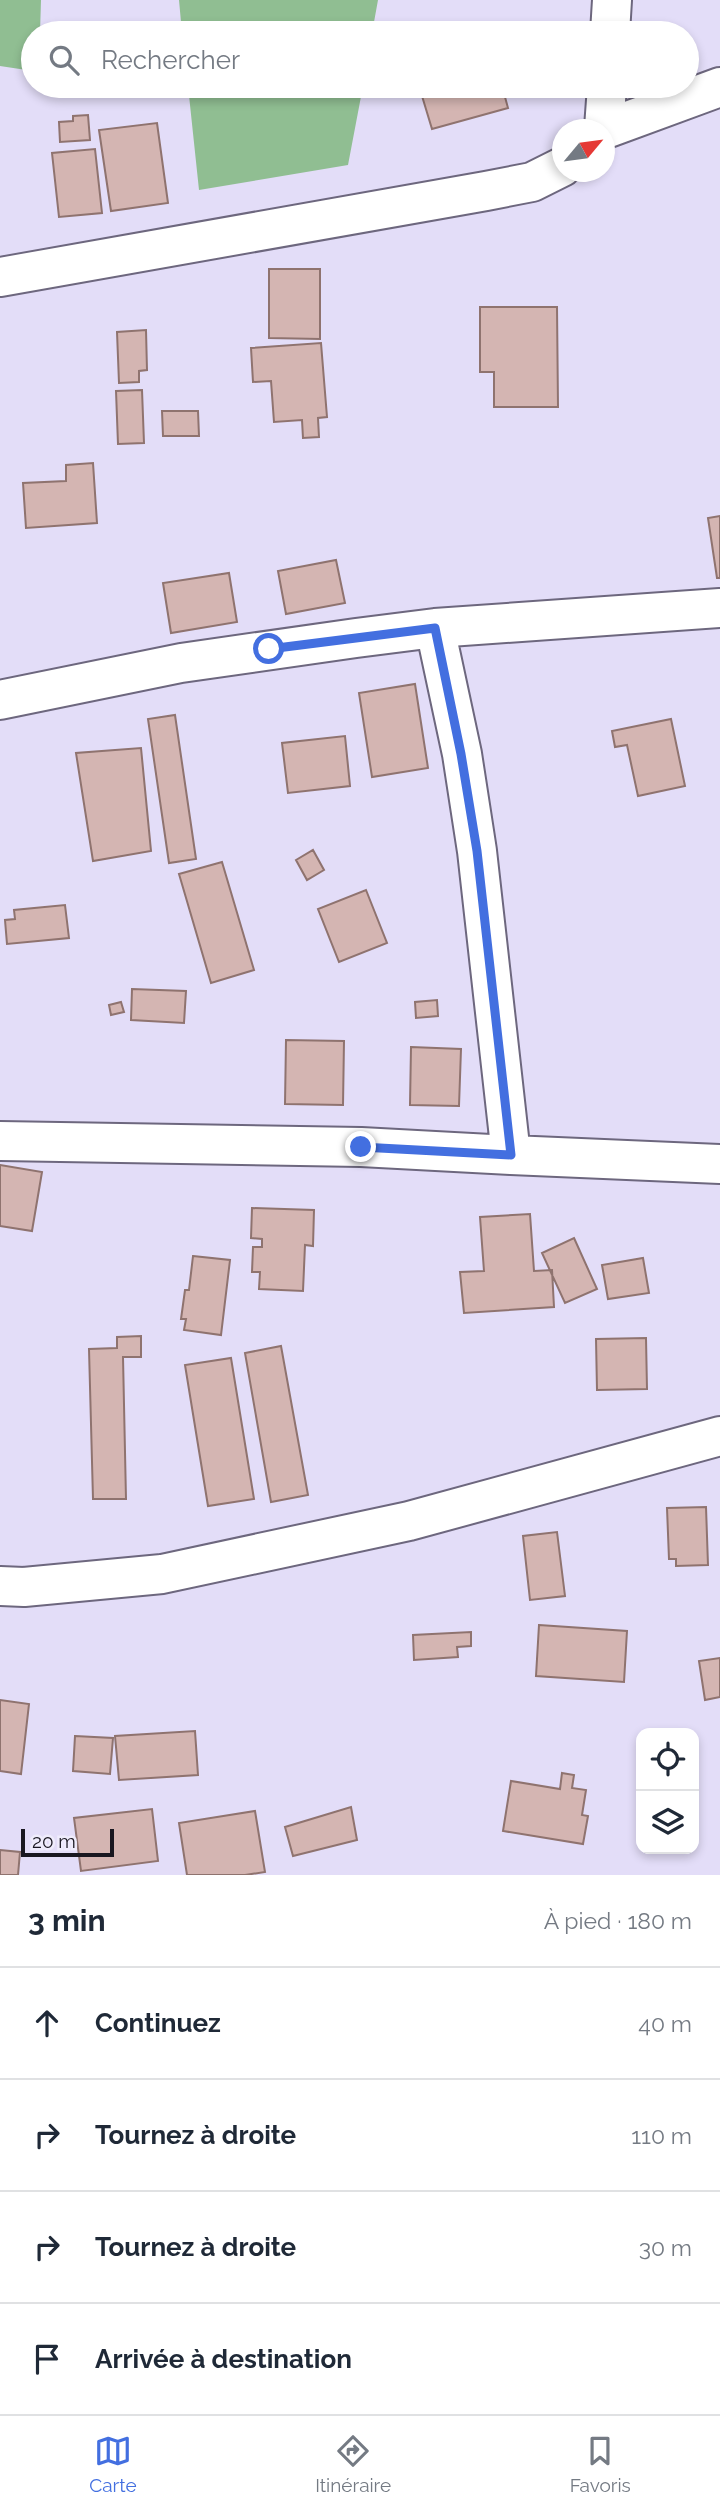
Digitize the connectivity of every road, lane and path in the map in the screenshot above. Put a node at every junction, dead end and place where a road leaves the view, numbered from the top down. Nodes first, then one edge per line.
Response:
1 (612, 0) edge
2 (611, 21) edge
3 (720, 86) edge
4 (699, 94) edge
5 (606, 98) edge
6 (688, 98) edge
7 (605, 119) edge
8 (615, 125) edge
9 (552, 172) edge
10 (0, 277) edge
11 (720, 608) edge
12 (435, 628) junction
13 (0, 700) edge
14 (0, 1142) edge
15 (511, 1155) junction
16 (720, 1164) edge
17 (720, 1436) edge
18 (0, 1586) edge

1 - 2 street
3 - 4 street
5 - 7 street
6 - 8 street
9 - 10 street
11 - 12 street
12 - 13 street
12 - 15 street
14 - 15 street
15 - 16 street
17 - 18 street

